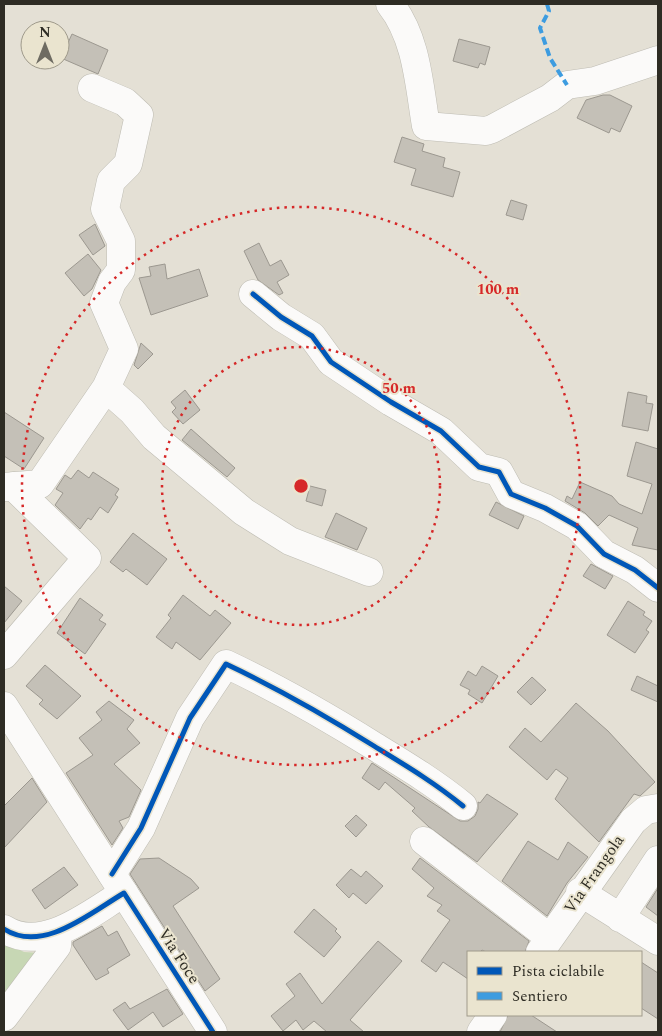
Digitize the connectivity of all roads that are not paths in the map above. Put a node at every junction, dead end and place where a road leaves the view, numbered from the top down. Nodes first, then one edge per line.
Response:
1 (390, 4) edge
2 (658, 60) edge
3 (92, 88) dead end
4 (253, 294) dead end
5 (106, 388) junction
6 (9, 487) edge
7 (369, 572) dead end
8 (658, 588) edge
9 (4, 654) edge
10 (4, 706) edge
11 (463, 806) dead end
12 (658, 808) edge
13 (424, 841) dead end
14 (658, 860) edge
15 (118, 884) junction
16 (580, 892) junction
17 (620, 918) junction
18 (4, 929) edge
19 (58, 932) junction
20 (658, 941) edge
21 (545, 945) edge
22 (492, 1016) edge
23 (4, 1017) edge
24 (212, 1032) edge
25 (481, 1032) edge

1 - 2 street
3 - 5 street
4 - 8 street
5 - 6 street
5 - 7 street
6 - 9 street
10 - 15 street, Via Foce
11 - 15 street
12 - 16 street, Via Frangola
13 - 21 street
14 - 17 street
15 - 19 street
15 - 24 street, Via Foce
16 - 17 street
16 - 21 street, Via Frangola
17 - 20 street
18 - 19 street
19 - 23 street
22 - 25 street

